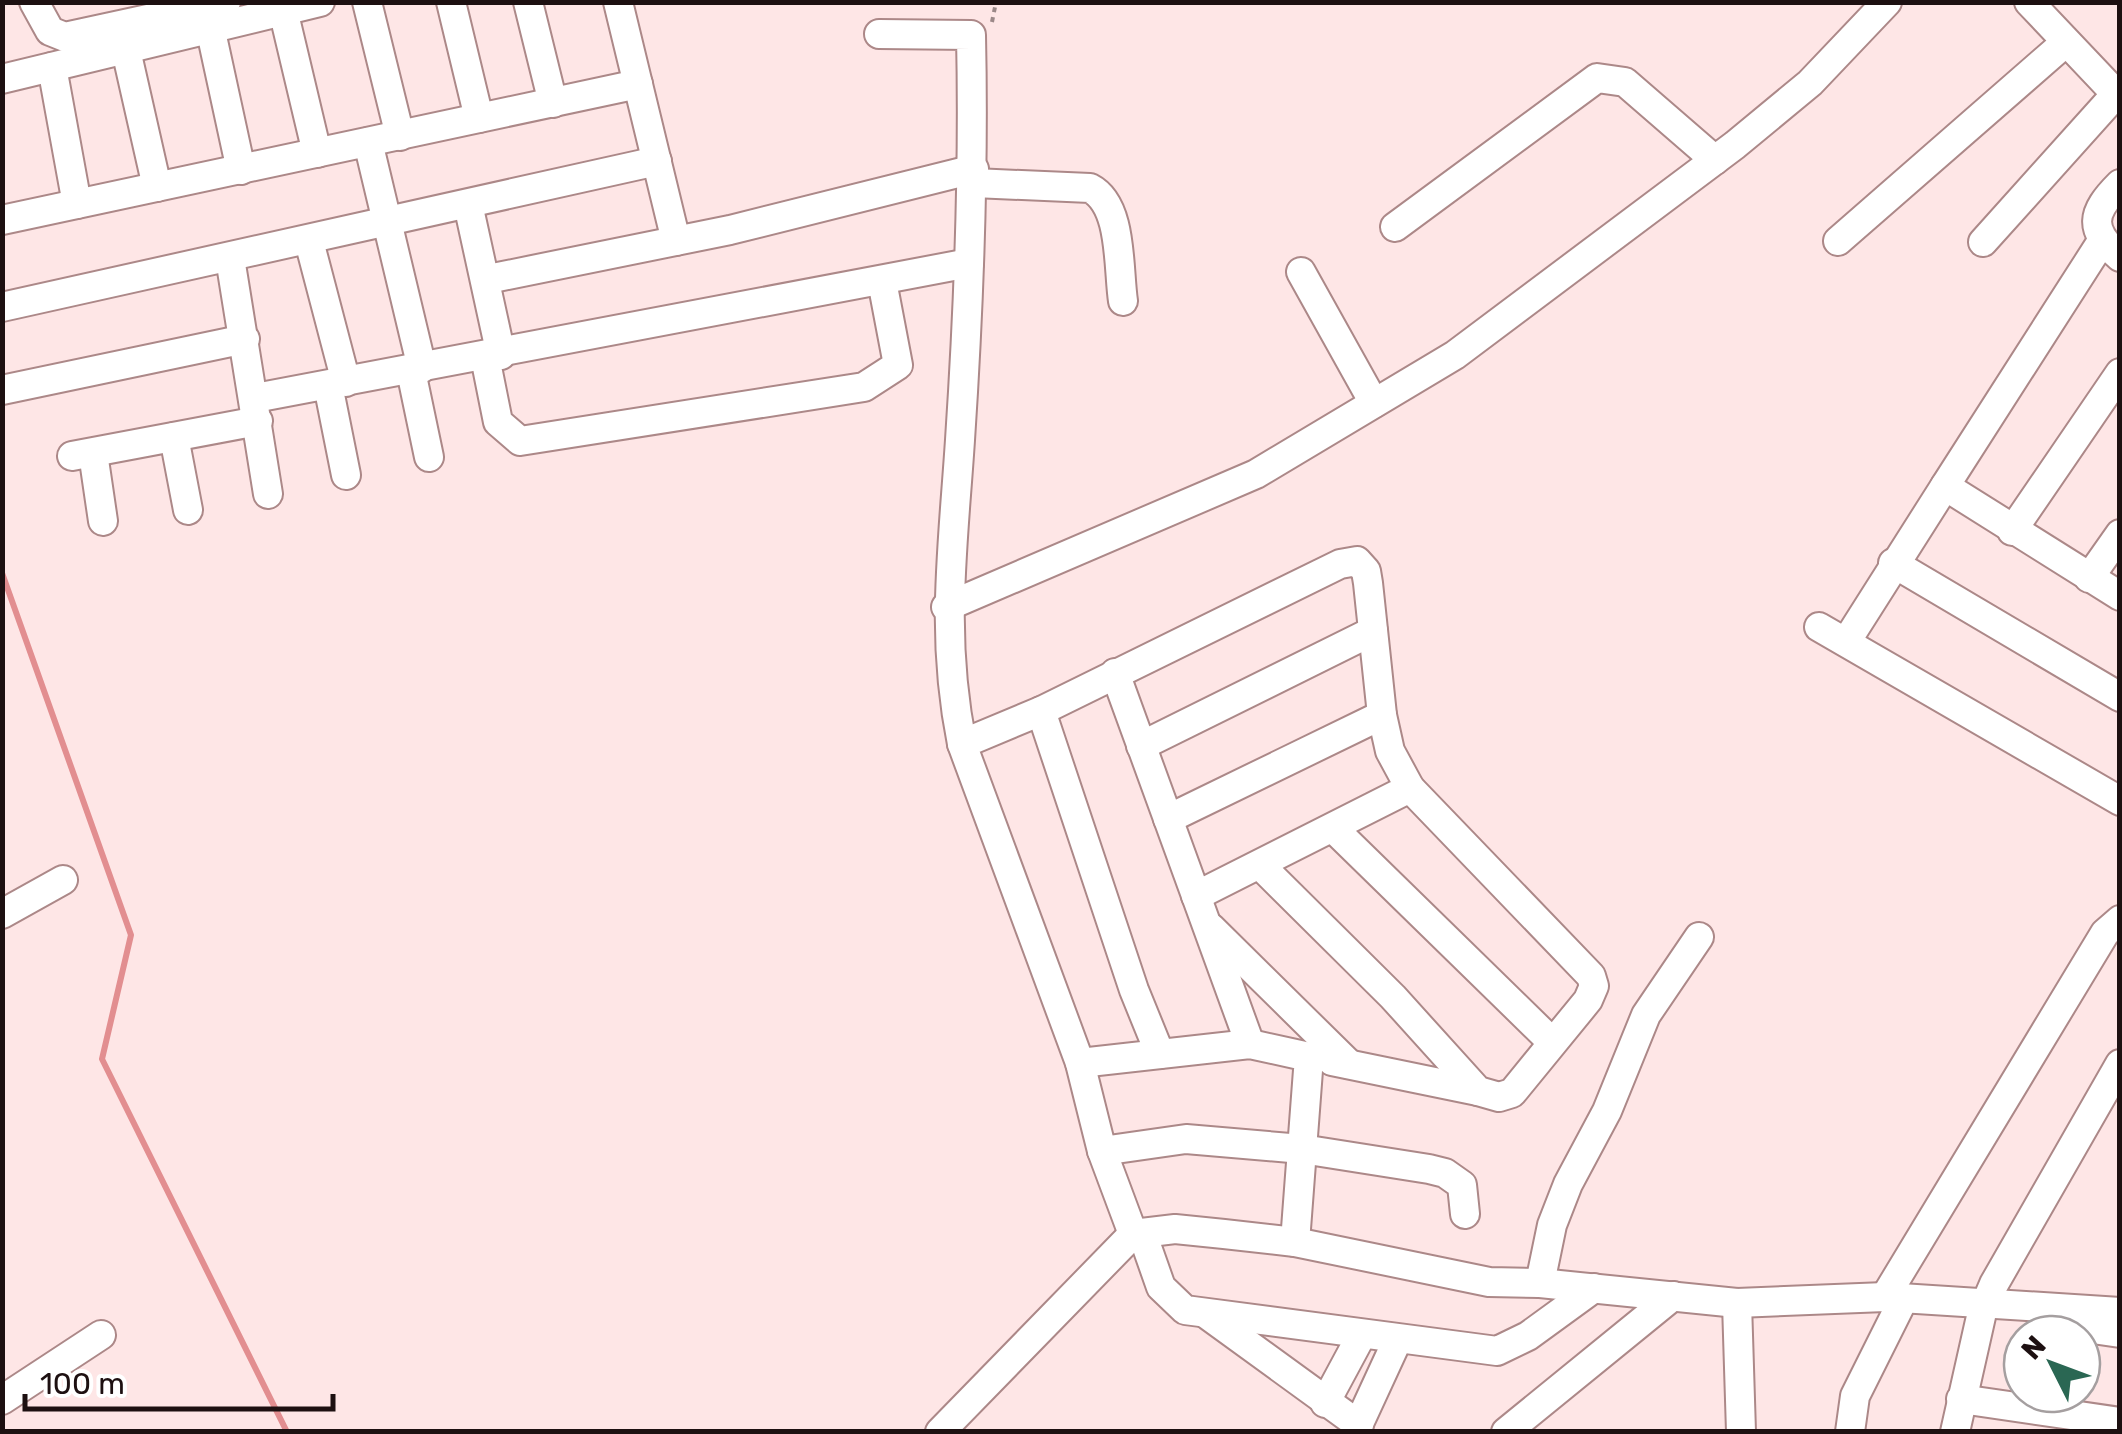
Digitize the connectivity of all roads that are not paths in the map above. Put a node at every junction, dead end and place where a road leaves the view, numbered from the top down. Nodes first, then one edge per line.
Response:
1 (34, 2) edge
2 (226, 2) edge
3 (320, 2) edge
4 (367, 2) edge
5 (451, 2) edge
6 (528, 2) edge
7 (618, 2) edge
8 (1887, 2) edge
9 (2030, 2) edge
10 (283, 10) junction
11 (210, 27) junction
12 (879, 34) dead end
13 (2066, 42) junction
14 (126, 50) junction
15 (52, 67) junction
16 (2, 80) edge
17 (638, 84) junction
18 (2118, 96) edge
19 (553, 103) junction
20 (480, 118) junction
21 (400, 136) junction
22 (368, 142) junction
23 (317, 154) junction
24 (1715, 160) junction
25 (657, 162) junction
26 (240, 170) junction
27 (974, 176) junction
28 (2120, 184) edge
29 (157, 187) junction
30 (77, 204) junction
31 (468, 204) junction
32 (3, 220) edge
33 (385, 224) junction
34 (1396, 227) dead end
35 (309, 241) junction
36 (676, 241) junction
37 (1838, 241) dead end
38 (1983, 242) dead end
39 (2111, 249) edge
40 (230, 258) junction
41 (970, 264) junction
42 (1300, 272) dead end
43 (488, 279) junction
44 (882, 280) junction
45 (1123, 301) dead end
46 (2, 307) edge
47 (245, 338) junction
48 (493, 356) junction
49 (417, 370) junction
50 (2120, 373) edge
51 (337, 383) junction
52 (2, 390) edge
53 (1374, 403) junction
54 (257, 410) junction
55 (174, 438) junction
56 (429, 457) dead end
57 (346, 475) dead end
58 (1944, 486) junction
59 (268, 494) dead end
60 (188, 510) dead end
61 (103, 520) dead end
62 (2012, 531) junction
63 (2120, 534) edge
64 (1893, 562) junction
65 (2090, 578) junction
66 (2120, 596) edge
67 (946, 607) junction
68 (1818, 626) dead end
69 (1374, 632) junction
70 (1846, 642) junction
71 (1115, 672) junction
72 (2120, 697) edge
73 (1041, 711) junction
74 (1382, 716) junction
75 (962, 744) junction
76 (1141, 746) junction
77 (1410, 788) junction
78 (2120, 801) edge
79 (1168, 819) junction
80 (1334, 830) junction
81 (1260, 865) junction
82 (63, 880) dead end
83 (1196, 896) junction
84 (2, 914) edge
85 (2120, 920) edge
86 (1206, 924) junction
87 (1698, 936) dead end
88 (1552, 1042) junction
89 (1250, 1044) junction
90 (1160, 1054) junction
91 (1310, 1057) junction
92 (1080, 1063) junction
93 (1349, 1064) junction
94 (2120, 1064) edge
95 (1478, 1091) junction
96 (1302, 1149) junction
97 (1102, 1151) junction
98 (1465, 1214) dead end
99 (1138, 1233) junction
100 (1295, 1242) junction
101 (1540, 1282) junction
102 (1594, 1288) junction
103 (1673, 1296) junction
104 (1895, 1298) junction
105 (1986, 1301) junction
106 (1736, 1302) junction
107 (2048, 1308) junction
108 (1204, 1312) junction
109 (2120, 1312) edge
110 (2120, 1333) edge
111 (101, 1334) dead end
112 (1360, 1336) junction
113 (1397, 1341) junction
114 (1961, 1399) junction
115 (2, 1400) edge
116 (1326, 1403) junction
117 (2120, 1422) edge
118 (1357, 1428) edge
119 (940, 1432) edge
120 (1506, 1432) edge
121 (1741, 1432) edge
122 (1850, 1432) edge
123 (1955, 1432) edge

1 - 2 street
3 - 10 street
4 - 21 street
5 - 20 street
6 - 19 street
7 - 17 street
8 - 24 street
9 - 13 street
10 - 11 street
10 - 23 street
11 - 14 street
11 - 26 street
12 - 27 street
13 - 18 street
13 - 37 street
14 - 15 street
14 - 29 street
15 - 16 street
15 - 30 street
17 - 19 street
17 - 25 street
18 - 38 street
19 - 20 street
20 - 21 street
21 - 22 street
22 - 23 street
22 - 33 street
23 - 26 street
24 - 34 street
24 - 53 street
25 - 31 street
25 - 36 street
26 - 29 street
27 - 36 street
27 - 41 street
27 - 45 street
28 - 39 street
29 - 30 street
30 - 32 street
31 - 33 street
31 - 43 street
33 - 35 street
33 - 49 street
35 - 40 street
35 - 51 street
36 - 43 street
39 - 58 street
40 - 46 street
40 - 47 street
41 - 44 street
41 - 67 street
42 - 53 street
43 - 48 street
44 - 48 street
44 - 48 street
47 - 52 street
47 - 54 street
48 - 49 street
49 - 51 street
49 - 56 street
50 - 62 street
51 - 54 street
51 - 57 street
53 - 67 street
54 - 55 street
54 - 59 street
55 - 60 street
55 - 61 street
58 - 62 street
58 - 64 street
62 - 65 street
63 - 65 street
64 - 70 street
64 - 72 street
65 - 66 street
67 - 75 street
68 - 70 street
69 - 71 street
69 - 74 street
69 - 76 street
70 - 78 street
71 - 73 street
71 - 76 street
73 - 75 street
73 - 90 street
74 - 77 street
74 - 79 street
75 - 92 street
76 - 79 street
77 - 80 street
77 - 88 street
79 - 83 street
80 - 81 street
80 - 88 street
81 - 83 street
81 - 95 street
82 - 84 street
83 - 86 street
85 - 104 street
86 - 89 street
86 - 93 street
87 - 101 street
88 - 95 street
89 - 90 street
89 - 91 street
90 - 92 street
91 - 93 street
91 - 96 street
92 - 97 street
93 - 95 street
94 - 105 street
96 - 97 street
96 - 98 street
96 - 100 street
97 - 99 street
99 - 100 street
99 - 108 street
99 - 119 street
100 - 101 street
101 - 102 street
102 - 103 street
102 - 113 street
103 - 106 street
103 - 120 street
104 - 105 street
104 - 106 street
104 - 122 street
105 - 107 street
105 - 114 street
106 - 121 street
107 - 109 street
107 - 110 street
108 - 112 street
108 - 116 street
111 - 115 street
112 - 113 street
112 - 116 street
113 - 118 street
114 - 117 street
114 - 123 street
116 - 118 street

